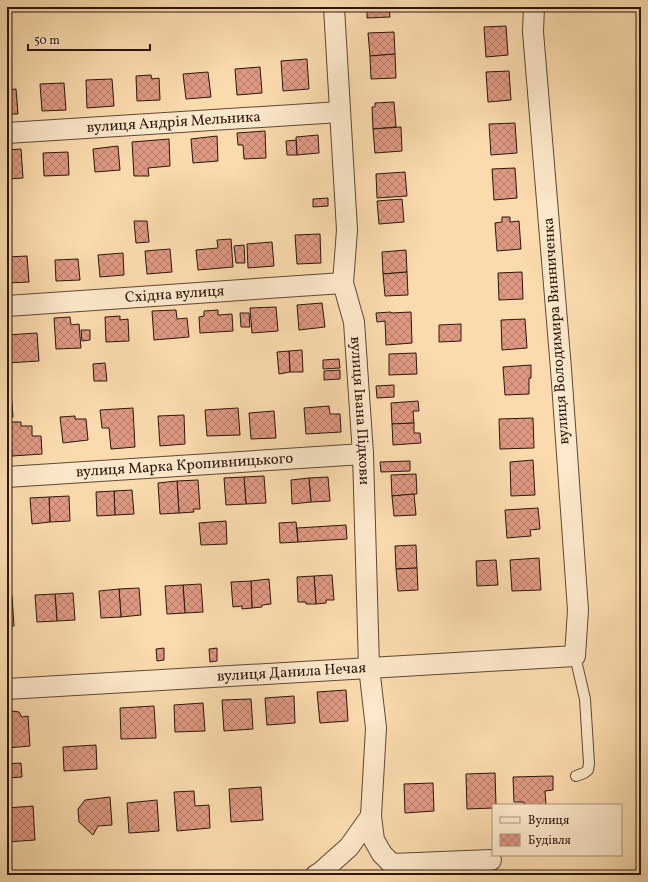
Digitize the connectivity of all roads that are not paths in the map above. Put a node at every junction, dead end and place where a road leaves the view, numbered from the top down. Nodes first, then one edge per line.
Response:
1 (334, 7) edge
2 (534, 7) edge
3 (340, 112) junction
4 (7, 133) edge
5 (343, 283) junction
6 (7, 306) edge
7 (363, 454) junction
8 (7, 477) edge
9 (575, 656) junction
10 (369, 667) junction
11 (7, 689) edge
12 (576, 776) dead end
13 (372, 816) junction
14 (491, 860) dead end
15 (395, 870) edge
16 (316, 875) edge

1 - 3 street, вулиця Івана Підкови
2 - 9 street, вулиця Володимира Винниченка
3 - 4 street, вулиця Андрія Мельника
3 - 5 street, вулиця Івана Підкови
5 - 6 street, Східна вулиця
5 - 7 street, вулиця Івана Підкови
7 - 8 street, вулиця Марка Кропивницького
7 - 10 street, вулиця Івана Підкови
9 - 10 street, вулиця Данила Нечая
9 - 12 lane
10 - 11 street, вулиця Данила Нечая
10 - 13 street, вулиця Івана Підкови
13 - 15 street, вулиця Івана Підкови
13 - 16 street
14 - 15 street

